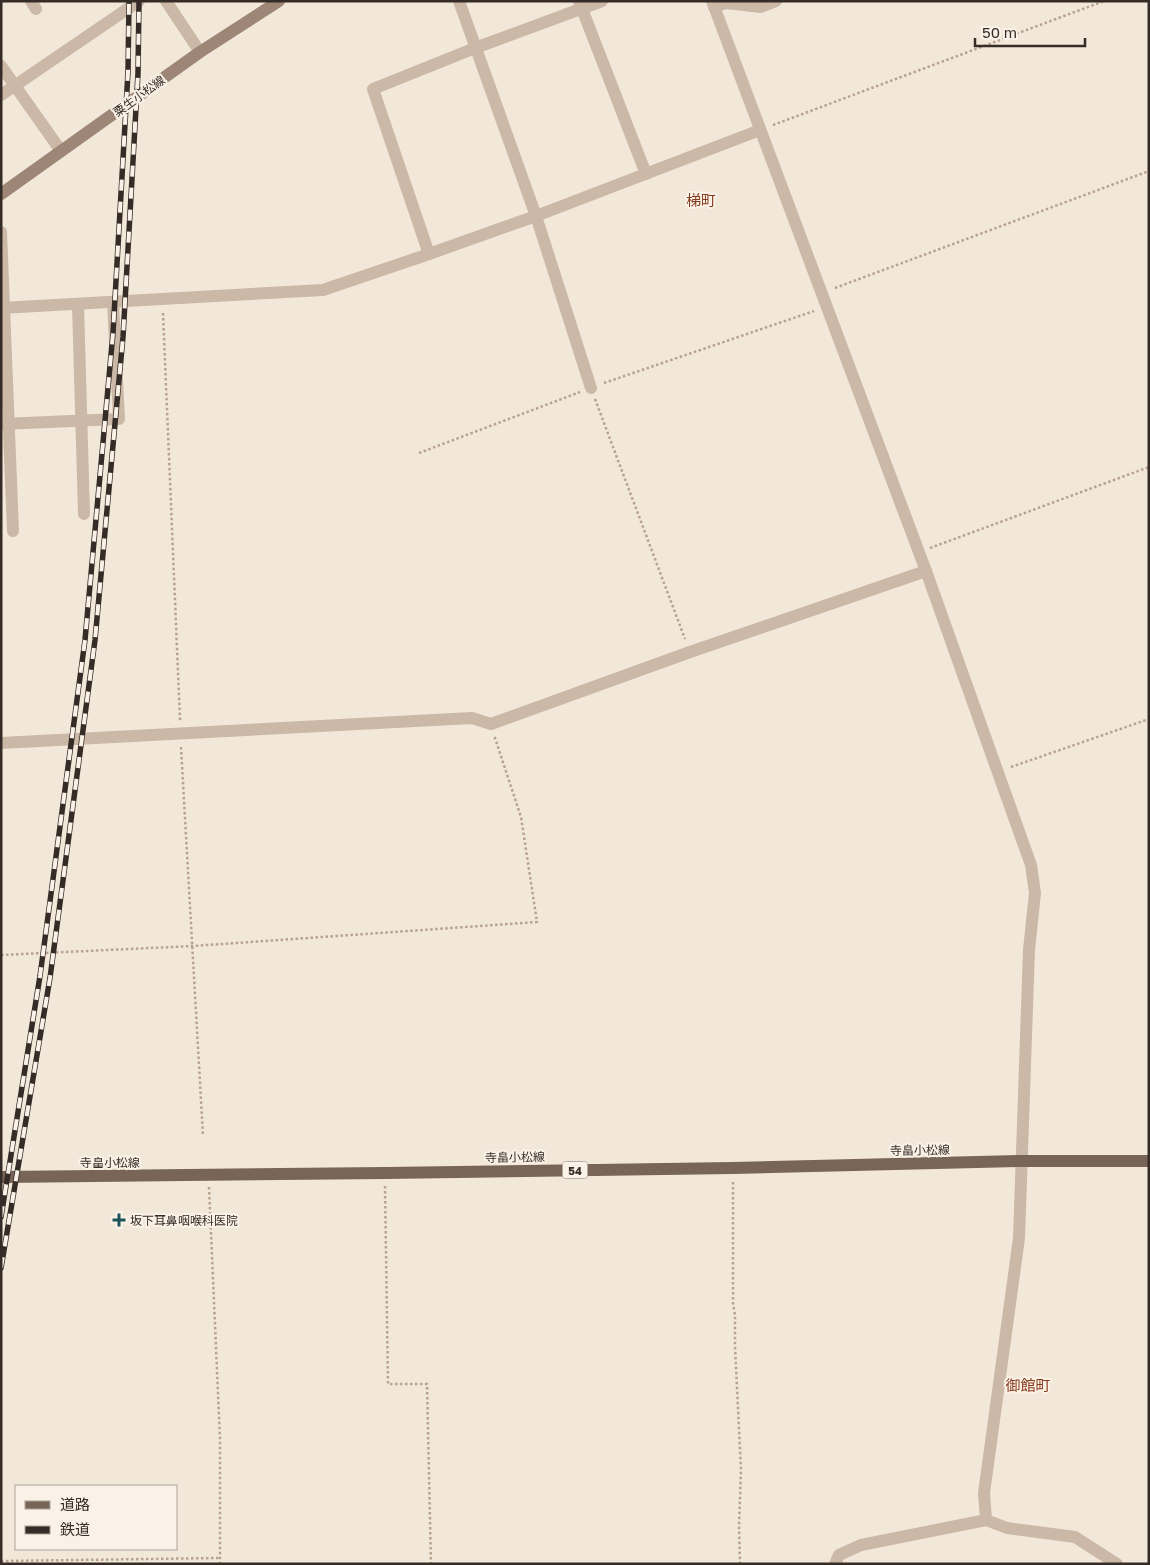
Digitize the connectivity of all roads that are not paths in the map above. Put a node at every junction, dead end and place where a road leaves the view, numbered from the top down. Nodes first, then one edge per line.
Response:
1 (139, 1) edge
2 (166, 1) edge
3 (279, 1) edge
4 (459, 1) edge
5 (602, 1) edge
6 (776, 1) edge
7 (713, 4) edge
8 (580, 5) edge
9 (475, 48) junction
10 (200, 52) junction
11 (1, 66) edge
12 (15, 85) junction
13 (1, 95) edge
14 (760, 130) junction
15 (61, 151) junction
16 (646, 174) junction
17 (1, 194) edge
18 (536, 216) junction
19 (1, 232) edge
20 (429, 254) junction
21 (113, 302) junction
22 (78, 304) junction
23 (3, 308) edge
24 (591, 388) road end
25 (82, 421) junction
26 (5, 424) edge
27 (84, 514) dead end
28 (13, 531) dead end
29 (926, 571) junction
30 (1, 743) edge
31 (1021, 1161) junction
32 (1149, 1161) edge
33 (1, 1177) edge
34 (986, 1520) junction
35 (836, 1564) edge
36 (1117, 1564) edge

1 - 12 street
2 - 10 street
3 - 10 main road, 粟生小松線
4 - 9 street
5 - 8 street
6 - 7 street
7 - 14 street
8 - 9 street
8 - 16 street
9 - 18 street
9 - 20 street
10 - 15 main road, 粟生小松線
11 - 12 street
12 - 13 street
12 - 15 street
14 - 16 street
14 - 29 street
15 - 17 main road, 粟生小松線
16 - 18 street
18 - 20 street
18 - 24 street
19 - 23 street
20 - 21 street
21 - 22 street
21 - 25 street
22 - 23 street
22 - 25 street
23 - 26 street
25 - 26 street
25 - 27 street
26 - 28 street
29 - 30 street
29 - 31 street
31 - 32 main road, 寺畠小松線 / 54
31 - 33 main road, 寺畠小松線 / 54
31 - 34 street
34 - 35 street
34 - 36 street

